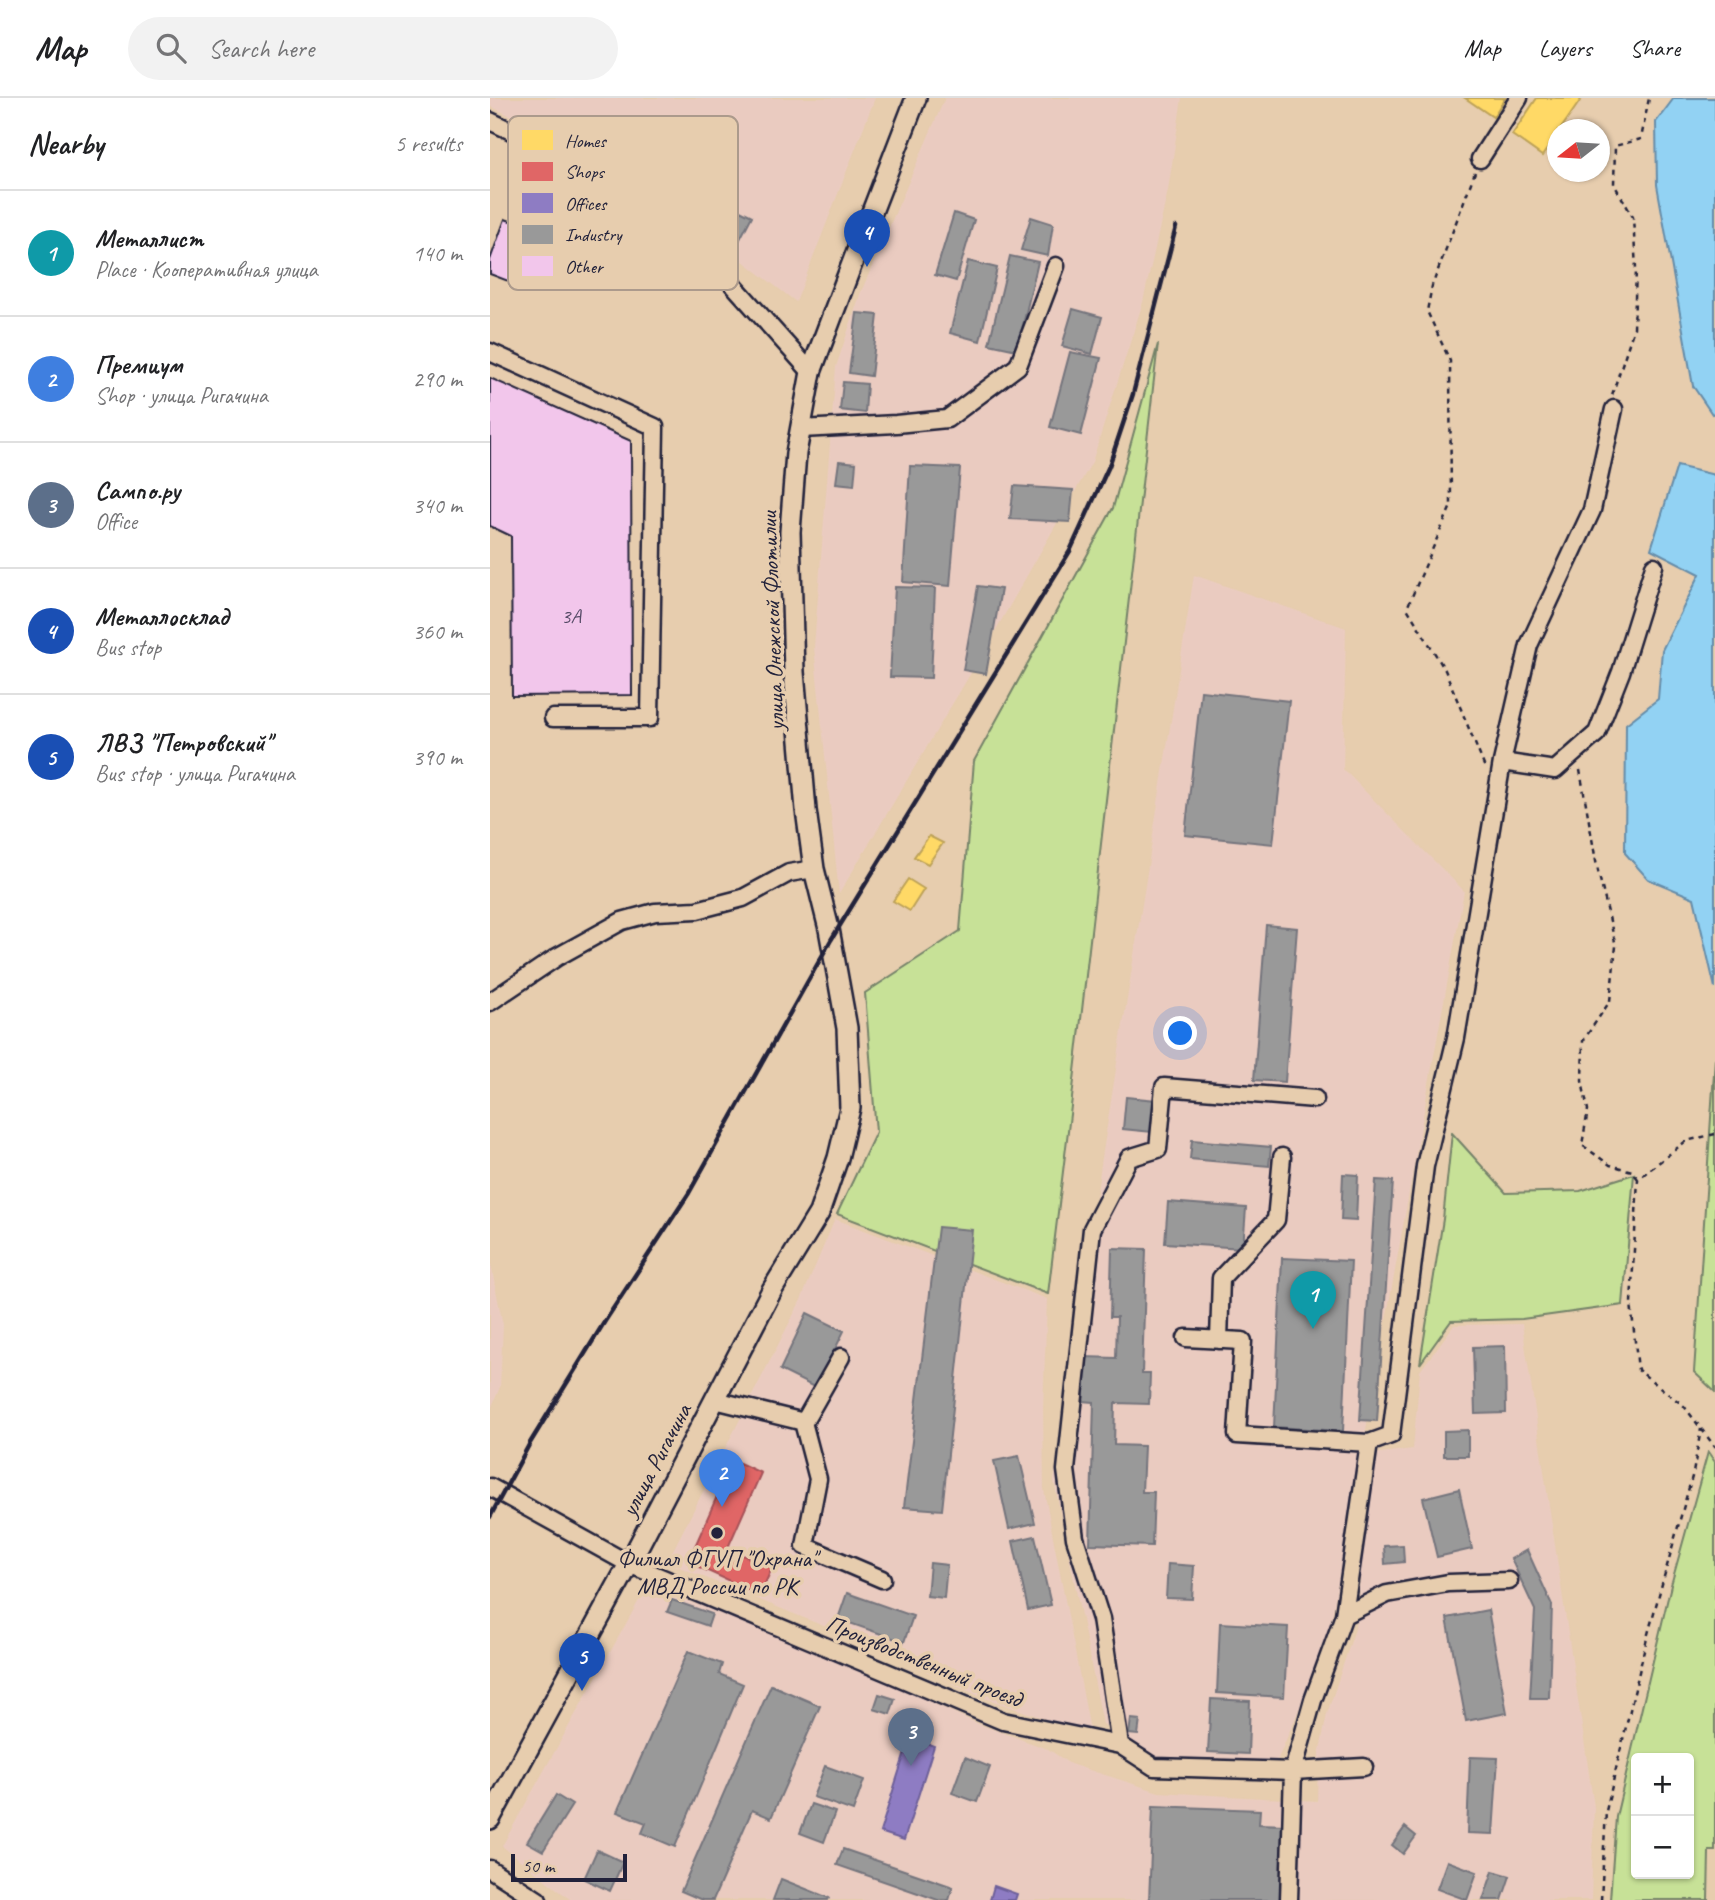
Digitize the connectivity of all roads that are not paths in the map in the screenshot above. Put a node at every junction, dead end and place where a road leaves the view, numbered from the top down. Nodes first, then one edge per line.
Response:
1 (916, 98) edge
2 (1518, 98) edge
3 (490, 121) edge
4 (508, 130) edge
5 (1480, 159) road end
6 (1056, 266) dead end
7 (738, 290) edge
8 (490, 352) edge
9 (811, 372) junction
10 (1614, 409) road end
11 (801, 429) junction
12 (1654, 566) dead end
13 (553, 718) dead end
14 (1502, 762) junction
15 (814, 869) junction
16 (490, 1002) edge
17 (1315, 1100) dead end
18 (1282, 1157) dead end
19 (1186, 1338) dead end
20 (1219, 1340) junction
21 (841, 1357) dead end
22 (715, 1400) junction
23 (803, 1422) junction
24 (1369, 1443) junction
25 (490, 1487) edge
26 (629, 1564) junction
27 (882, 1579) dead end
28 (1509, 1581) dead end
29 (1344, 1615) junction
30 (1120, 1745) junction
31 (1364, 1767) dead end
32 (1293, 1771) junction
33 (490, 1819) edge
34 (490, 1868) edge
35 (538, 1900) edge
36 (1289, 1900) edge

1 - 9 main road
2 - 5 street
3 - 4 street
6 - 11 street
7 - 9 street
8 - 13 street
9 - 11 street
10 - 14 street
11 - 15 street
12 - 14 street
14 - 24 street
15 - 16 street
15 - 22 main road, улица Ригачина
17 - 30 street
18 - 20 street
19 - 20 street
20 - 24 street
21 - 23 street
22 - 23 street
22 - 26 main road, улица Ригачина
23 - 27 street
24 - 29 street
25 - 26 street, Производственный проезд
26 - 30 street, Производственный проезд
26 - 33 main road, улица Ригачина
28 - 29 street
29 - 32 street
30 - 32 street, Производственный проезд
31 - 32 street, Производственный проезд
32 - 36 street
34 - 35 street

